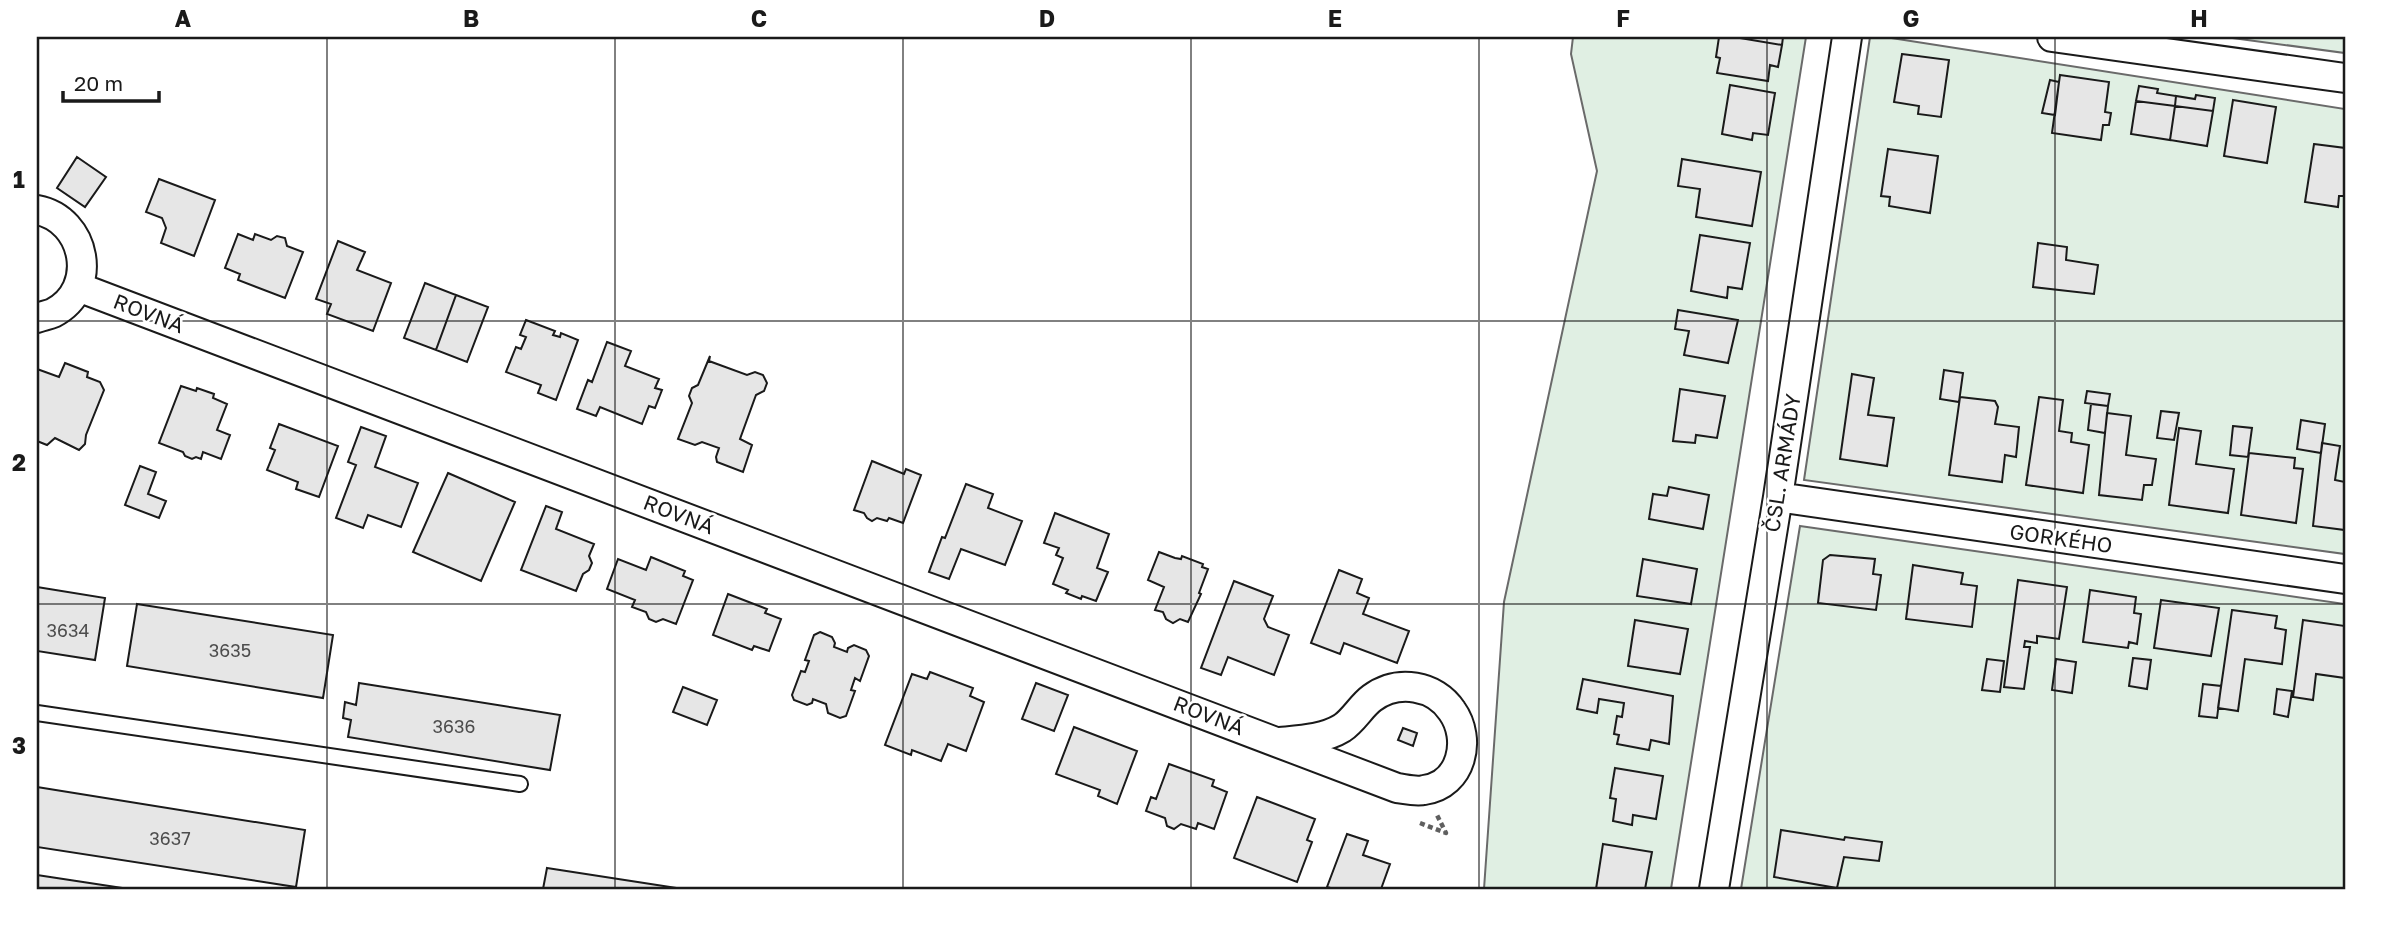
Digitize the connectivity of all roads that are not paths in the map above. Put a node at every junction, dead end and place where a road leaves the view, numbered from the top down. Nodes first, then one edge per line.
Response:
1 (1847, 37) edge
2 (2052, 37) edge
3 (2345, 78) edge
4 (37, 210) edge
5 (78, 287) junction
6 (37, 317) edge
7 (1778, 497) junction
8 (2345, 579) edge
9 (37, 713) edge
10 (1280, 742) junction
11 (520, 784) dead end
12 (1714, 889) edge

1 - 7 street, ČSL. ARMÁDY
2 - 3 street
4 - 5 street
5 - 6 street
5 - 10 street, ROVNÁ
7 - 8 street, GORKÉHO
7 - 12 street, ČSL. ARMÁDY
9 - 11 lane
10 - 10 street, ROVNÁ

